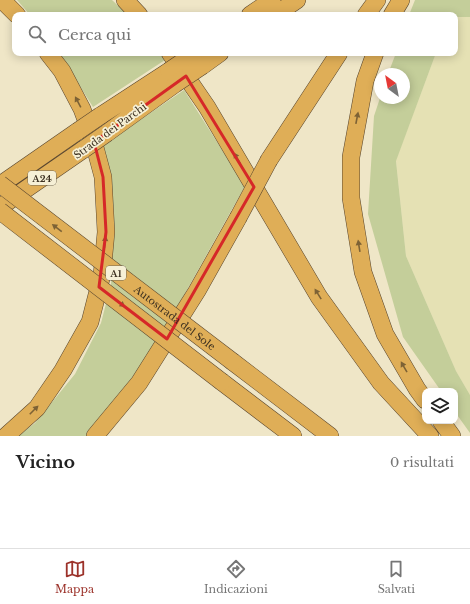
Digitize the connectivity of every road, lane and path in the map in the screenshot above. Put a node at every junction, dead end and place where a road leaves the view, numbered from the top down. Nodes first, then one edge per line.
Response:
1 (2, 0) edge
2 (125, 0) edge
3 (272, 0) edge
4 (297, 0) edge
5 (377, 0) edge
6 (401, 0) edge
7 (14, 12) edge
8 (136, 12) edge
9 (254, 12) edge
10 (279, 12) edge
11 (368, 12) edge
12 (394, 12) edge
13 (50, 56) edge
14 (172, 56) edge
15 (336, 56) edge
16 (374, 56) edge
17 (197, 57) edge
18 (172, 78) junction
19 (0, 185) edge
20 (0, 207) edge
21 (0, 211) edge
22 (422, 396) edge
23 (443, 424) edge
24 (6, 436) edge
25 (96, 436) edge
26 (293, 436) edge
27 (330, 436) edge
28 (430, 436) edge
29 (452, 436) edge

1 - 7 highway
2 - 8 highway
3 - 9 highway
4 - 10 highway
5 - 11 highway
6 - 12 highway
24 -> 13 highway
28 -> 14 highway
15 - 25 highway, bridge
22 -> 16 highway
17 - 18 highway, Strada dei Parchi / A24, bridge
18 - 19 highway, Strada dei Parchi / A24, bridge
18 - 20 highway, Strada dei Parchi / A24, bridge
27 -> 19 highway, Autostrada del Sole / A1, bridge
21 -> 26 highway, A1, bridge
23 - 29 highway

